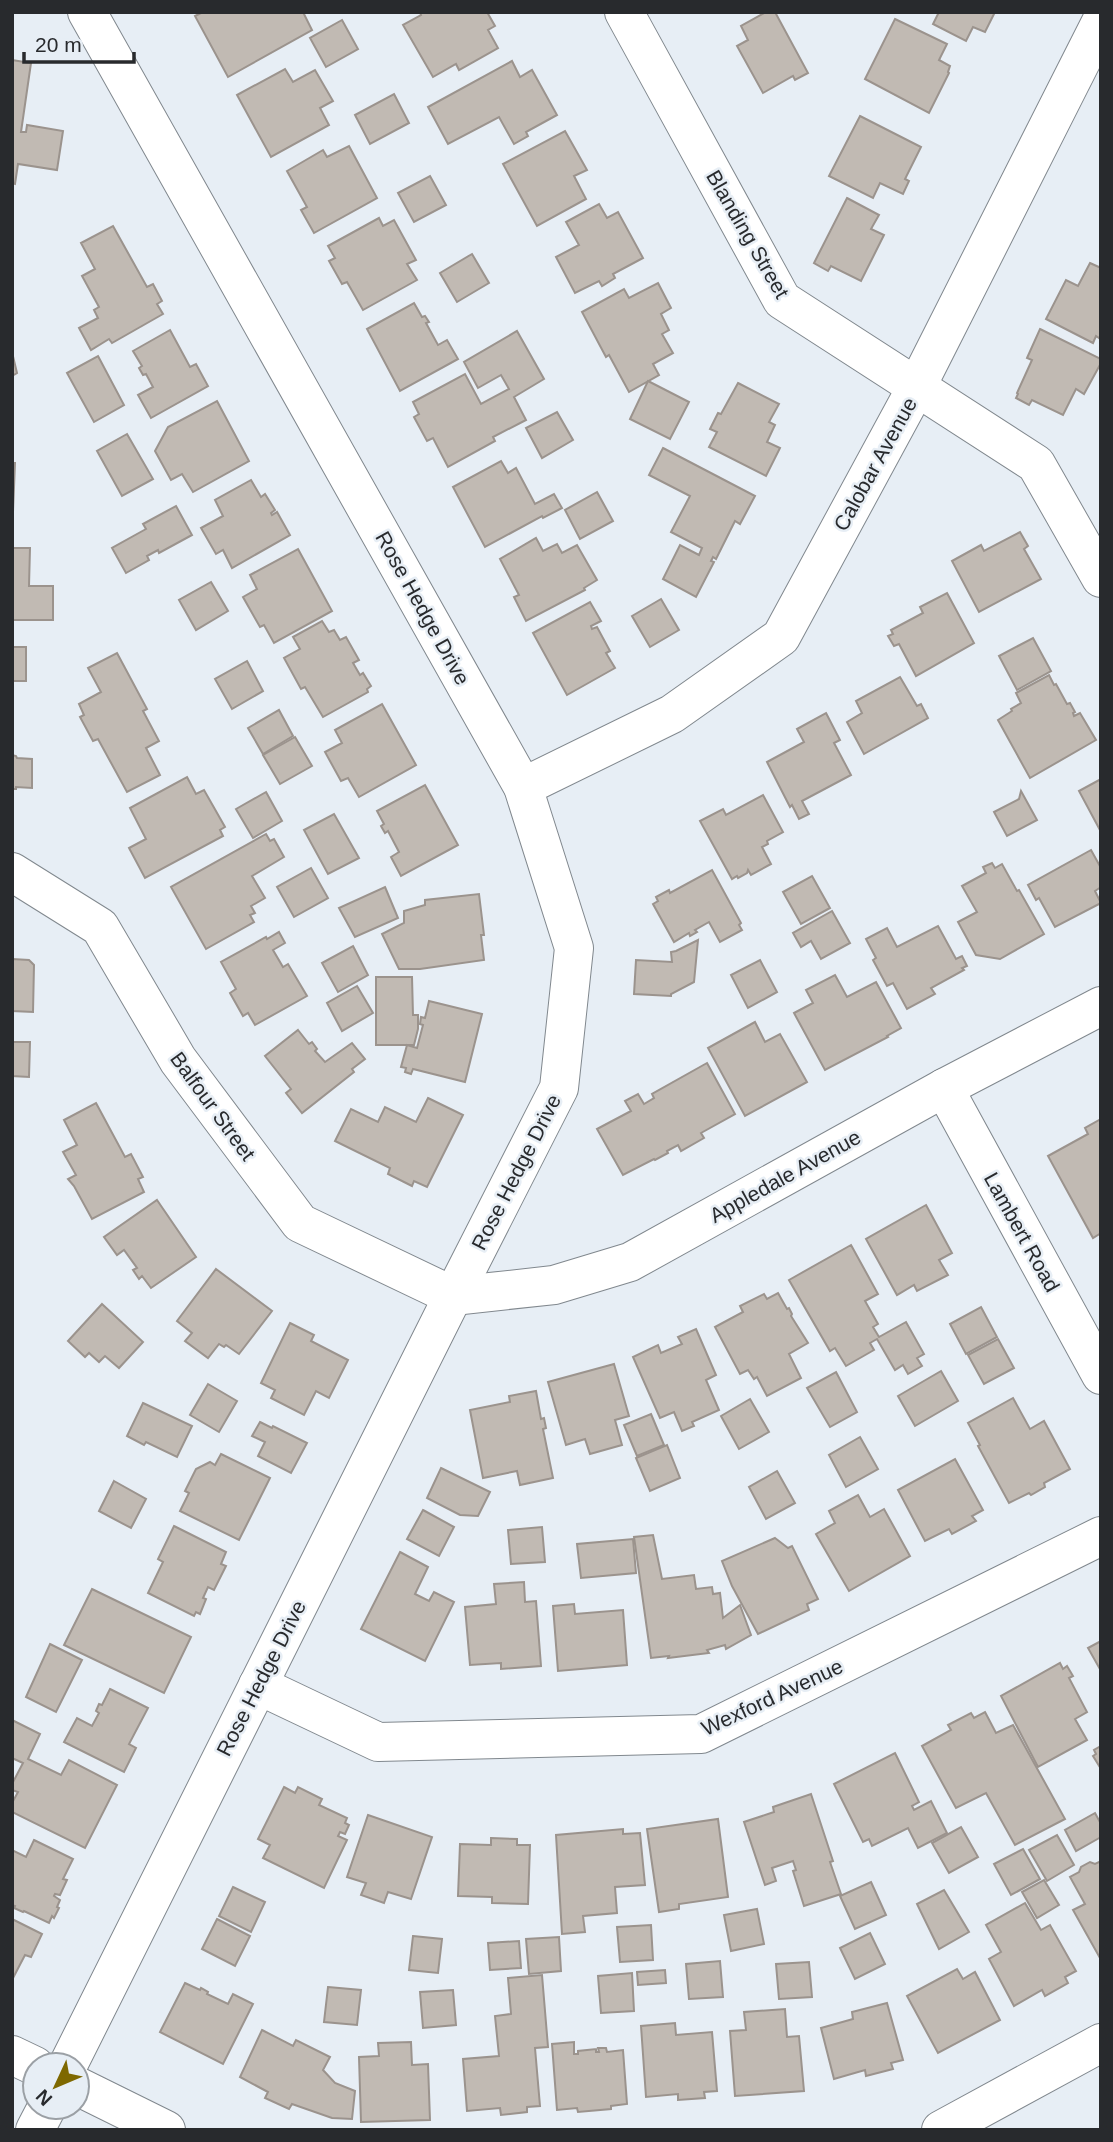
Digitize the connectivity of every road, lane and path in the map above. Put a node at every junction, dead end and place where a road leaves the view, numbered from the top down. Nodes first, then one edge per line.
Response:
1 (87, 12) edge
2 (624, 12) edge
3 (1101, 22) edge
4 (916, 388) junction
5 (1101, 578) edge
6 (523, 787) junction
7 (12, 872) edge
8 (1101, 1006) edge
9 (944, 1088) junction
10 (453, 1296) junction
11 (1101, 1376) edge
12 (1101, 1536) edge
13 (258, 1685) junction
14 (1101, 2043) edge
15 (75, 2051) edge
16 (91, 2093) edge
17 (166, 2130) edge
18 (941, 2130) edge

1 - 6 street, Rose Hedge Drive
2 - 4 street, Blanding Street
3 - 4 street, Calobar Avenue
4 - 5 street, Blanding Street
4 - 6 street, Calobar Avenue
6 - 10 street, Rose Hedge Drive
7 - 10 street, Balfour Street
8 - 9 street, Appledale Avenue
9 - 10 street, Appledale Avenue
9 - 11 street, Lambert Road
10 - 13 street, Rose Hedge Drive
12 - 13 street, Wexford Avenue
13 - 15 street, Rose Hedge Drive
14 - 18 street
16 - 17 street

